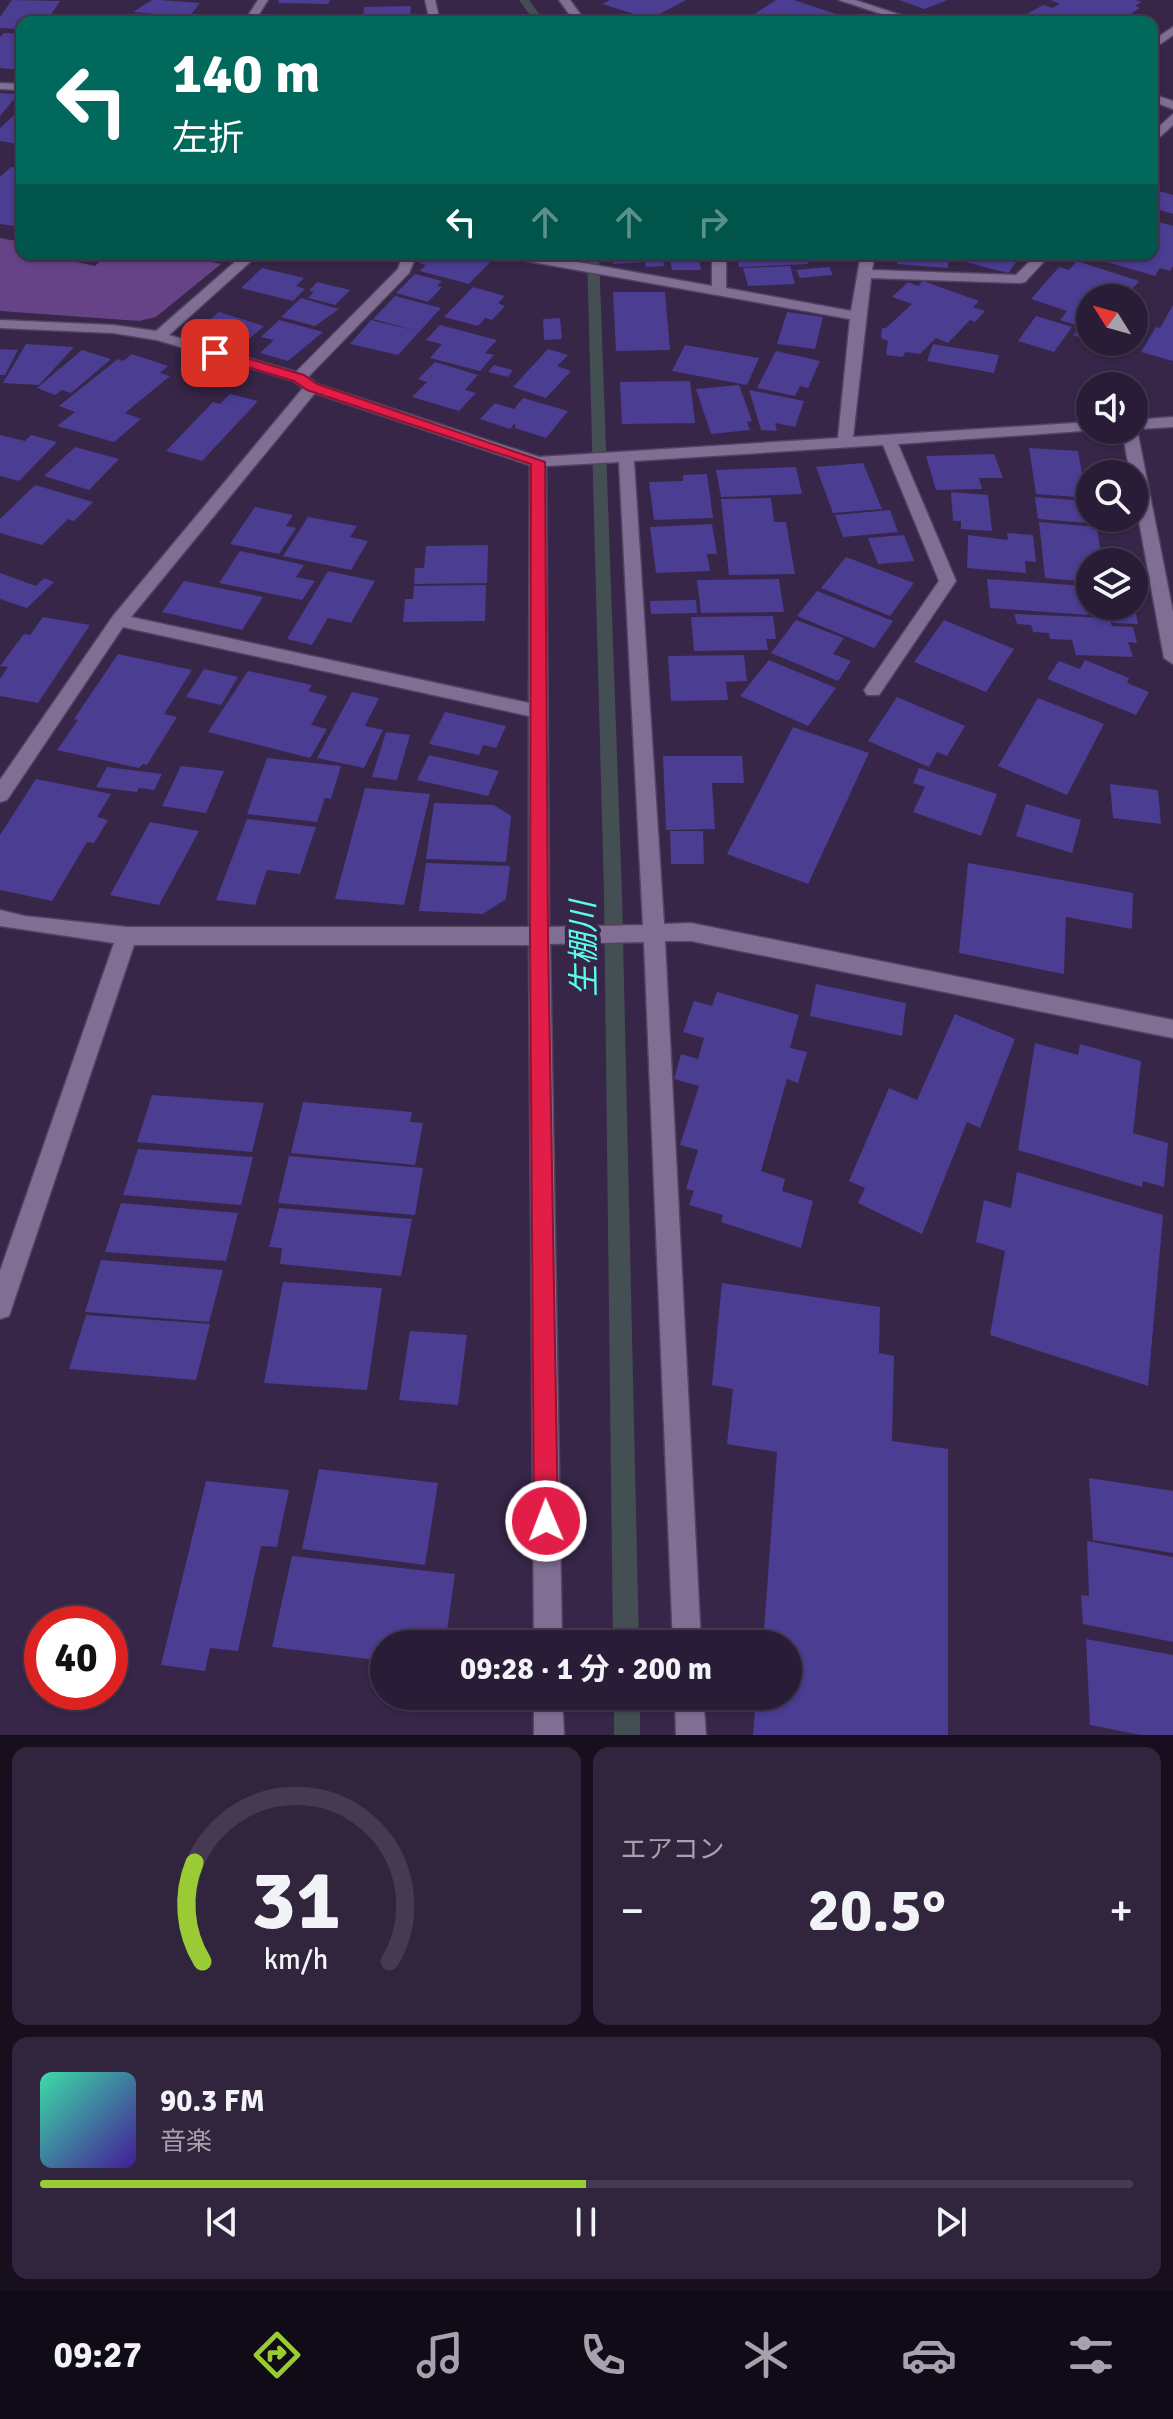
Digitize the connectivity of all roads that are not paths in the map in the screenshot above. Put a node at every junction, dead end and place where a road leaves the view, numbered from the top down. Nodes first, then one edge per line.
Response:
1 (564, 0) edge
2 (844, 0) edge
3 (576, 16) edge
4 (897, 16) edge
5 (1173, 118) edge
6 (1158, 134) edge
7 (245, 260) edge
8 (408, 260) edge
9 (544, 260) edge
10 (719, 260) edge
11 (867, 260) edge
12 (1038, 260) edge
13 (864, 274) junction
14 (719, 289) junction
15 (857, 316) junction
16 (0, 324) edge
17 (159, 336) junction
18 (306, 382) junction
19 (1173, 422) edge
20 (1148, 424) edge
21 (1076, 428) edge
22 (889, 440) junction
23 (845, 442) junction
24 (1133, 444) edge
25 (620, 456) junction
26 (538, 462) junction
27 (119, 620) junction
28 (1173, 658) edge
29 (873, 690) dead end
30 (540, 712) junction
31 (0, 795) edge
32 (0, 918) edge
33 (646, 934) junction
34 (127, 936) junction
35 (539, 936) junction
36 (1173, 1029) edge
37 (0, 1307) edge
38 (548, 1630) edge
39 (686, 1630) edge
40 (548, 1710) edge
41 (690, 1710) edge
42 (549, 1735) edge
43 (691, 1735) edge

1 - 3 street
2 - 4 street
5 - 6 street
7 - 17 street
8 - 18 street
9 - 14 street
10 - 14 street
11 - 13 street
12 - 13 street
13 - 15 street
14 - 15 street
15 - 23 street
16 - 17 street
17 - 18 street
18 - 26 street
18 - 27 street
19 - 20 street
21 - 22 street
22 - 23 street
22 - 29 street
23 - 25 street
24 - 28 street
25 - 26 street
25 - 33 street
26 - 30 street
27 - 30 street
27 - 31 street
30 - 35 street
32 - 34 street
33 - 35 street
33 - 36 street
33 - 39 street
34 - 35 street
34 - 37 street
35 - 38 street
40 - 42 street
41 - 43 street

